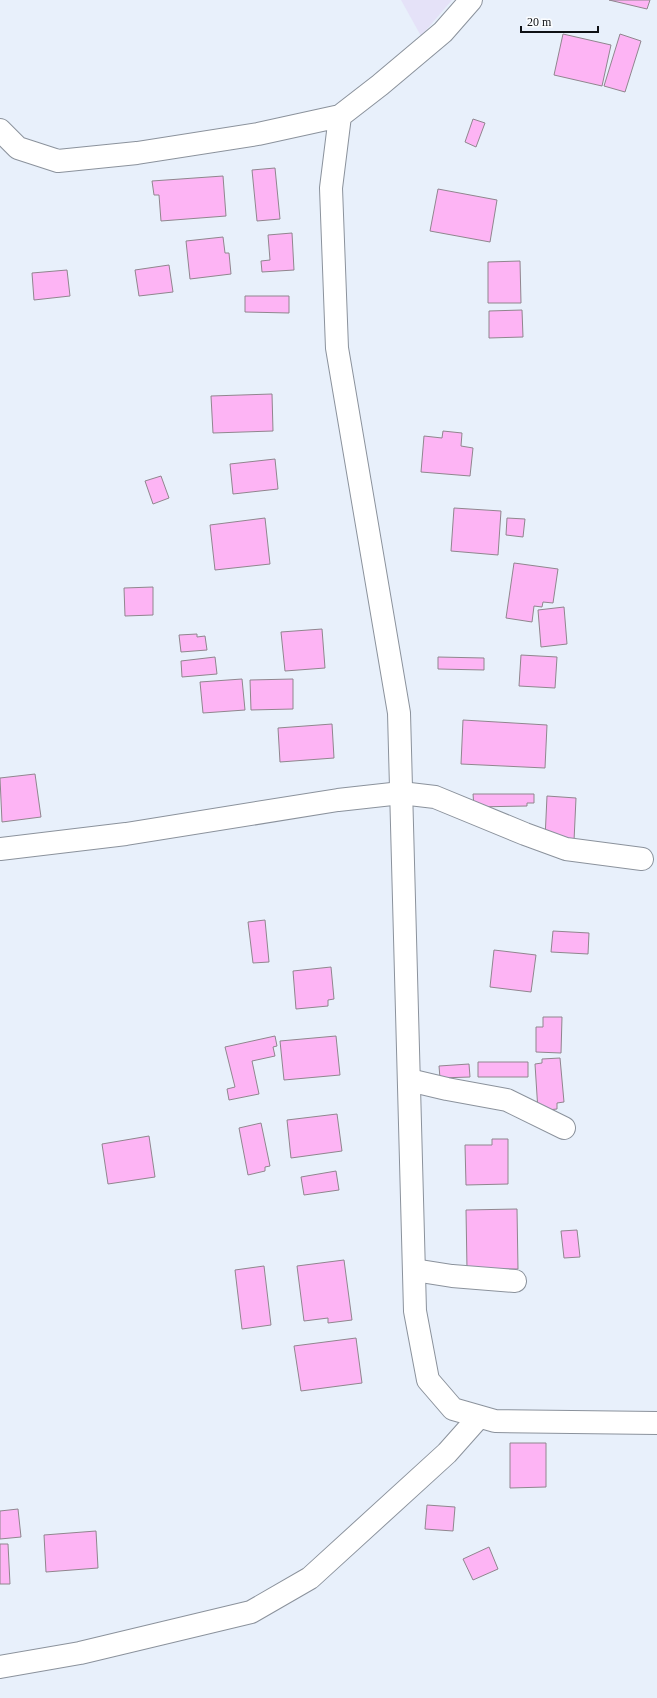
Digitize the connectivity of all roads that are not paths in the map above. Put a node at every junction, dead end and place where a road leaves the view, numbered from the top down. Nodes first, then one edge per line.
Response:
1 (471, 0) edge
2 (340, 116) junction
3 (0, 130) edge
4 (401, 793) junction
5 (0, 849) edge
6 (642, 859) dead end
7 (409, 1080) junction
8 (564, 1128) dead end
9 (414, 1270) junction
10 (515, 1281) dead end
11 (479, 1417) junction
12 (657, 1423) edge
13 (0, 1667) edge

1 - 2 street
2 - 3 street
2 - 4 street
4 - 5 street
4 - 6 street
4 - 7 street
7 - 8 street
7 - 9 street
9 - 10 street
9 - 11 street
11 - 12 street
11 - 13 street

